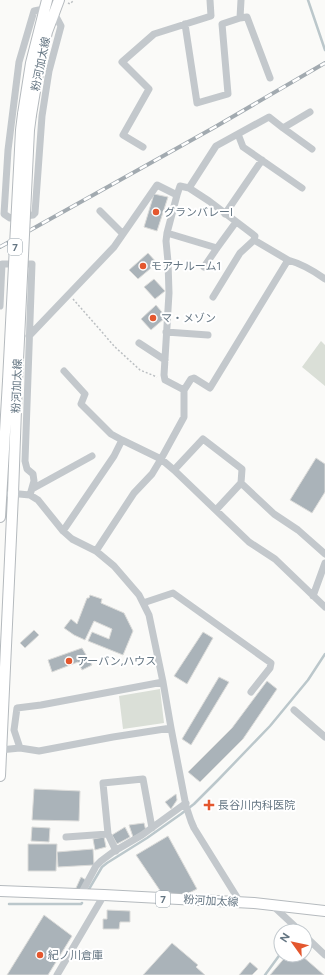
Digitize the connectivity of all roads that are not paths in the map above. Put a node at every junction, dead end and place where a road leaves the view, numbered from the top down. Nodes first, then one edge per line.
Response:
1 (59, 0) edge
2 (210, 0) edge
3 (241, 0) edge
4 (48, 8) edge
5 (240, 18) junction
6 (185, 24) junction
7 (270, 78) dead end
8 (310, 112) dead end
9 (283, 128) junction
10 (238, 134) junction
11 (143, 147) dead end
12 (312, 149) dead end
13 (262, 160) junction
14 (189, 188) junction
15 (302, 188) dead end
16 (176, 195) junction
17 (100, 211) dead end
18 (225, 214) junction
19 (236, 222) junction
20 (123, 234) junction
21 (166, 234) junction
22 (254, 240) junction
23 (217, 248) junction
24 (288, 260) junction
25 (204, 267) dead end
26 (325, 279) edge
27 (213, 297) dead end
28 (0, 306) edge
29 (166, 332) junction
30 (208, 335) dead end
31 (29, 336) junction
32 (139, 343) dead end
33 (165, 360) junction
34 (64, 371) dead end
35 (12, 381) junction
36 (184, 390) junction
37 (122, 440) junction
38 (92, 456) dead end
39 (161, 458) junction
40 (174, 470) junction
41 (241, 483) junction
42 (31, 492) junction
43 (0, 494) edge
44 (13, 494) junction
45 (216, 510) junction
46 (0, 517) edge
47 (64, 531) junction
48 (96, 551) junction
49 (325, 554) edge
50 (325, 563) edge
51 (313, 596) junction
52 (143, 603) junction
53 (325, 607) edge
54 (163, 682) junction
55 (251, 692) dead end
56 (294, 710) dead end
57 (171, 728) junction
58 (325, 737) edge
59 (20, 748) junction
60 (1, 750) edge
61 (0, 776) edge
62 (187, 807) junction
63 (152, 828) junction
64 (108, 834) junction
65 (66, 837) dead end
66 (116, 850) junction
67 (0, 891) edge
68 (81, 894) junction
69 (104, 895) junction
70 (240, 902) junction
71 (272, 905) junction
72 (325, 911) edge
73 (291, 923) edge
74 (313, 944) edge
75 (325, 955) edge
76 (57, 975) edge

1 - 4 main road, 粉河加太線 / 7
2 - 6 street
3 - 5 street
4 - 4 street
4 - 35 main road, 粉河加太線 / 7, bridge
5 - 6 street
5 - 7 street
6 - 11 street
8 - 9 street
9 - 10 street
9 - 12 street
10 - 13 street
10 - 14 street
13 - 15 street
13 - 18 street
14 - 16 street
14 - 18 street
16 - 20 street
16 - 21 street
17 - 20 street
18 - 19 street
19 - 22 street
19 - 23 street
20 - 31 street
21 - 23 street
21 - 29 street
22 - 24 street
22 - 27 street
23 - 25 street
24 - 26 street
24 - 36 street
28 - 31 street
29 - 30 street
29 - 33 street
31 - 42 street
32 - 33 street
33 - 36 street
34 - 37 street
35 - 43 main road, 粉河加太線 / 7
35 - 44 main road, 粉河加太線 / 7
36 - 39 street
37 - 39 street
37 - 47 street
38 - 42 street
39 - 40 street
39 - 48 street
40 - 41 street
40 - 45 street
41 - 45 street
41 - 49 street
42 - 44 street
42 - 47 street
43 - 44 street
43 - 46 main road, 粉河加太線 / 7
44 - 60 main road, 粉河加太線 / 7
45 - 51 street
47 - 48 street
48 - 52 street
50 - 51 street
51 - 53 street
52 - 54 street
52 - 55 street
54 - 57 street
54 - 59 street
56 - 58 street
57 - 59 street
57 - 62 street
59 - 60 street
60 - 61 main road, 粉河加太線 / 7
62 - 63 street
62 - 70 street
63 - 64 street
63 - 66 street
64 - 65 street
64 - 66 street
66 - 68 street
67 - 68 main road, 粉河加太線 / 7
68 - 69 main road, 粉河加太線 / 7
69 - 70 main road, 粉河加太線 / 7
69 - 76 street
70 - 71 main road, 粉河加太線 / 7
71 - 72 main road, 粉河加太線 / 7
71 - 73 street
74 - 75 street

